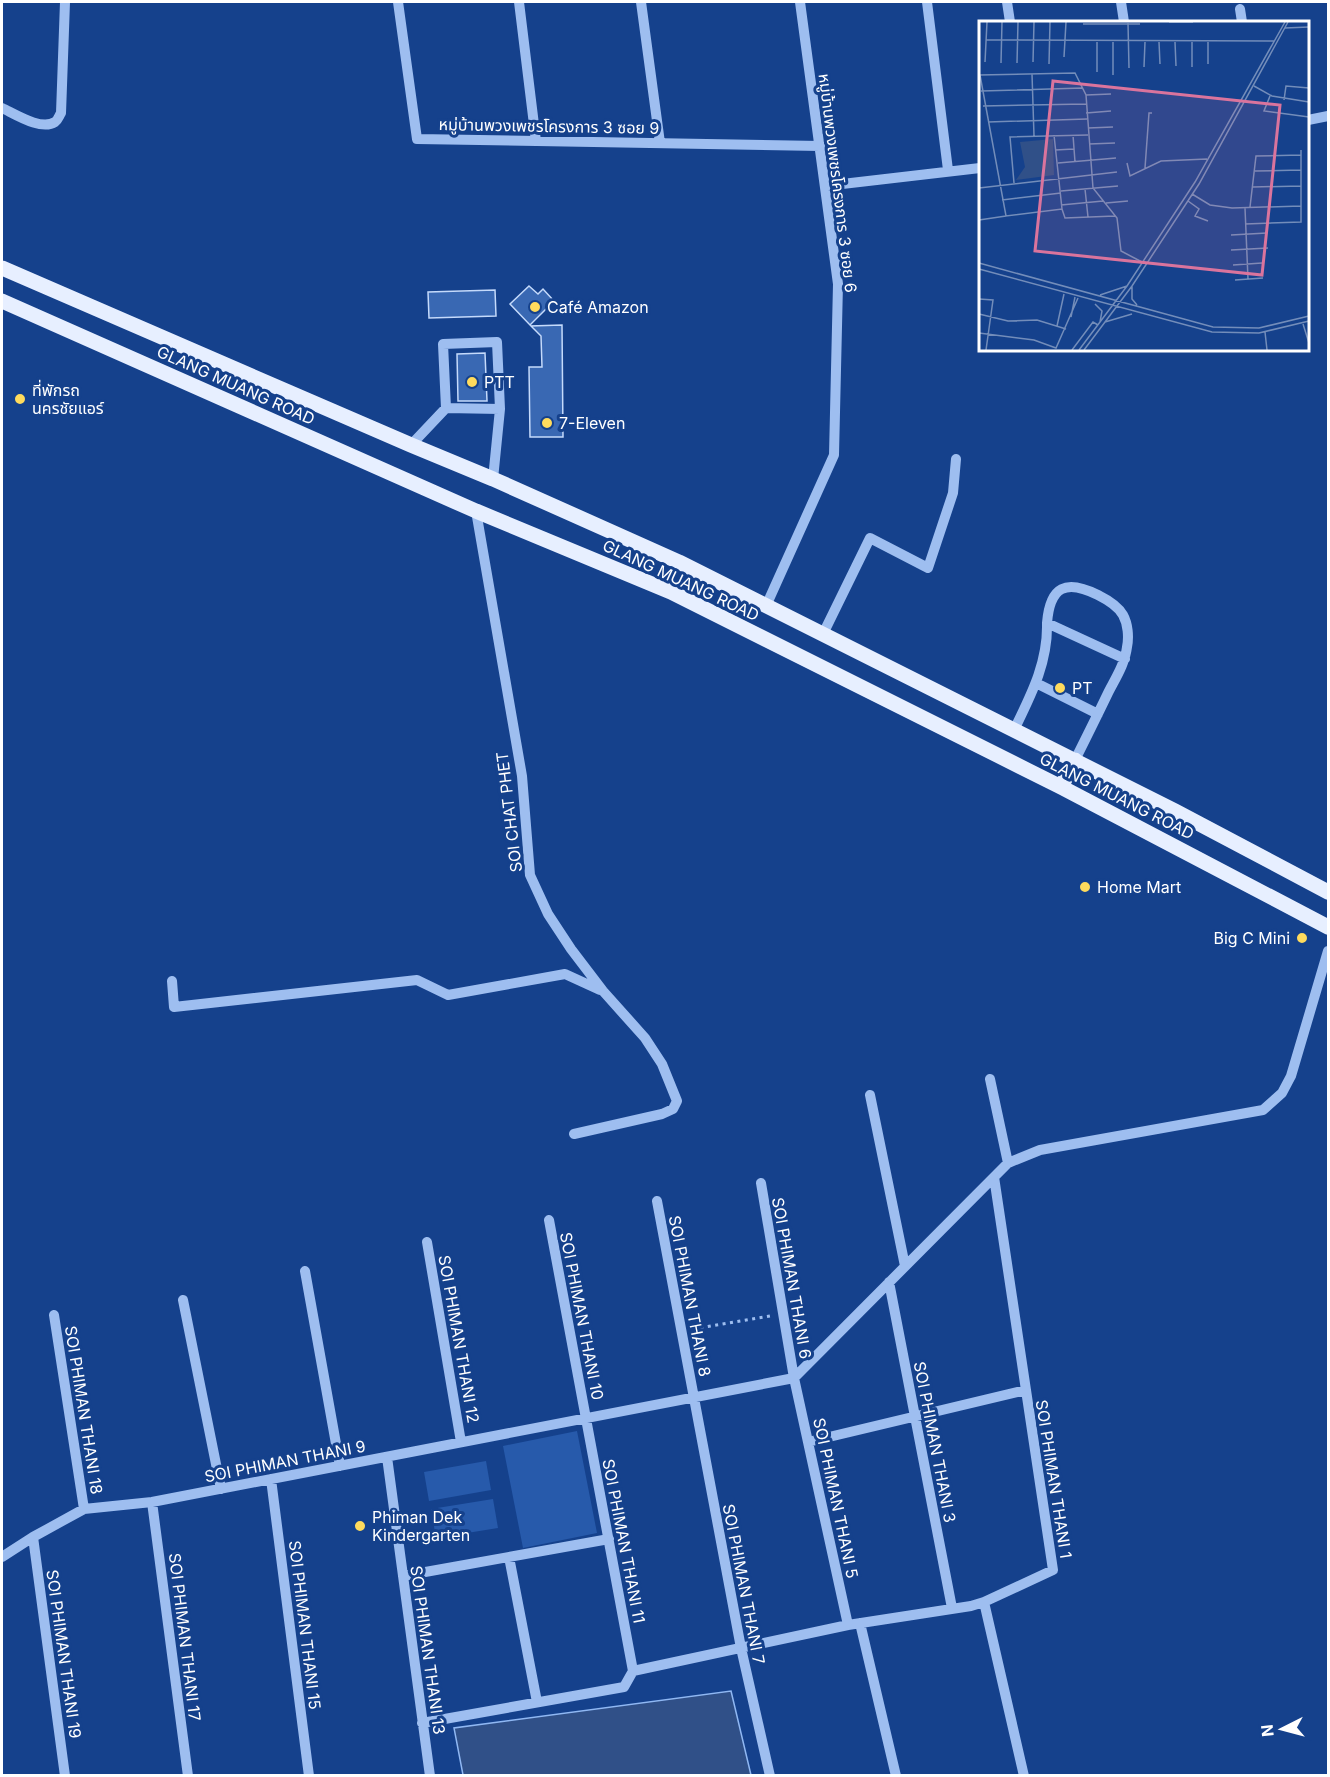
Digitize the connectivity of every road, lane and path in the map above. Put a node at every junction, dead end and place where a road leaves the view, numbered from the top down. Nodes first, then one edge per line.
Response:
1 (65, 2) edge
2 (398, 2) edge
3 (519, 2) edge
4 (641, 2) edge
5 (800, 2) edge
6 (927, 2) edge
7 (1007, 2) edge
8 (1121, 2) edge
9 (1240, 9) dead end
10 (1010, 21) edge
11 (1124, 21) edge
12 (1242, 21) edge
13 (2, 108) edge
14 (1329, 116) edge
15 (1309, 120) edge
16 (536, 141) junction
17 (660, 143) junction
18 (820, 146) junction
19 (979, 168) edge
20 (948, 170) junction
21 (825, 186) junction
22 (2, 268) edge
23 (2, 302) edge
24 (446, 408) junction
25 (500, 409) junction
26 (411, 445) junction
27 (956, 459) dead end
28 (493, 479) junction
29 (476, 511) junction
30 (766, 606) junction
31 (1047, 623) junction
32 (823, 634) junction
33 (1125, 659) junction
34 (1036, 683) junction
35 (1098, 714) junction
36 (1014, 730) junction
37 (1075, 760) junction
38 (1061, 787) junction
39 (1329, 892) edge
40 (1329, 927) edge
41 (1329, 951) edge
42 (172, 981) dead end
43 (603, 992) junction
44 (990, 1079) dead end
45 (870, 1095) dead end
46 (573, 1134) dead end
47 (1008, 1164) junction
48 (994, 1177) junction
49 (761, 1183) dead end
50 (657, 1201) dead end
51 (549, 1220) dead end
52 (427, 1242) dead end
53 (905, 1266) junction
54 (305, 1271) dead end
55 (889, 1282) junction
56 (183, 1300) dead end
57 (783, 1314) junction
58 (54, 1315) dead end
59 (681, 1331) junction
60 (794, 1378) junction
61 (1026, 1390) junction
62 (693, 1397) junction
63 (915, 1416) junction
64 (586, 1418) junction
65 (461, 1442) junction
66 (808, 1442) junction
67 (387, 1456) junction
68 (340, 1466) junction
69 (271, 1479) junction
70 (221, 1489) junction
71 (152, 1502) junction
72 (84, 1509) junction
73 (33, 1537) junction
74 (609, 1539) junction
75 (2, 1557) edge
76 (509, 1557) junction
77 (403, 1576) junction
78 (984, 1602) junction
79 (952, 1608) junction
80 (860, 1623) junction
81 (848, 1625) junction
82 (741, 1648) junction
83 (633, 1671) junction
84 (537, 1702) junction
85 (422, 1723) junction
86 (64, 1776) edge
87 (188, 1776) edge
88 (309, 1776) edge
89 (430, 1776) edge
90 (770, 1776) edge
91 (896, 1776) edge
92 (1024, 1776) edge

1 - 13 street
2 - 16 street, หมู่บ้านพวงเพชรโครงการ 3 ซอย 9
3 - 16 street
4 - 17 street
5 - 18 street, หมู่บ้านพวงเพชรโครงการ 3 ซอย 6
6 - 20 street
7 - 10 street
8 - 11 street
9 - 12 street
14 - 15 street
16 - 17 street, หมู่บ้านพวงเพชรโครงการ 3 ซอย 9
17 - 18 street, หมู่บ้านพวงเพชรโครงการ 3 ซอย 9
18 - 21 street, หมู่บ้านพวงเพชรโครงการ 3 ซอย 6
19 - 20 street
20 - 21 street
21 - 30 street, หมู่บ้านพวงเพชรโครงการ 3 ซอย 6
22 - 26 main road, GLANG MUANG ROAD
23 - 29 main road, GLANG MUANG ROAD
24 - 25 street
24 - 25 street
24 - 26 street
25 - 28 street
26 - 28 main road, GLANG MUANG ROAD
27 - 32 street
28 - 30 main road, GLANG MUANG ROAD
29 - 38 main road, GLANG MUANG ROAD
29 - 43 street, SOI CHAT PHET
30 - 32 main road, GLANG MUANG ROAD
31 - 33 street
31 - 33 street
31 - 34 street
32 - 36 main road, GLANG MUANG ROAD
33 - 35 street
34 - 35 street
34 - 36 street
35 - 37 street
36 - 37 main road, GLANG MUANG ROAD
37 - 38 main road
37 - 39 main road, GLANG MUANG ROAD
38 - 40 main road, GLANG MUANG ROAD
41 - 47 street
42 - 43 street
43 - 46 street, SOI CHAT PHET
44 - 47 street
45 - 53 street
47 - 48 street
48 - 53 street
48 - 61 street, SOI PHIMAN THANI 1
49 - 57 street, SOI PHIMAN THANI 6
50 - 59 street, SOI PHIMAN THANI 8
51 - 64 street, SOI PHIMAN THANI 10
52 - 65 street, SOI PHIMAN THANI 12
53 - 55 street
54 - 68 street
55 - 60 street
55 - 63 street, SOI PHIMAN THANI 3
56 - 70 street
57 - 59 path
57 - 60 street, SOI PHIMAN THANI 6
58 - 72 street, SOI PHIMAN THANI 18
59 - 62 street, SOI PHIMAN THANI 8
60 - 62 street, SOI PHIMAN THANI 9
60 - 66 street, SOI PHIMAN THANI 5
61 - 63 street
61 - 78 street, SOI PHIMAN THANI 1
62 - 64 street, SOI PHIMAN THANI 9
62 - 82 street, SOI PHIMAN THANI 7
63 - 66 street
63 - 79 street, SOI PHIMAN THANI 3
64 - 65 street, SOI PHIMAN THANI 9
64 - 74 street, SOI PHIMAN THANI 11
65 - 67 street, SOI PHIMAN THANI 9
66 - 81 street, SOI PHIMAN THANI 5
67 - 68 street, SOI PHIMAN THANI 9
67 - 77 street, SOI PHIMAN THANI 13
68 - 69 street, SOI PHIMAN THANI 9
69 - 70 street, SOI PHIMAN THANI 9
69 - 88 street, SOI PHIMAN THANI 15
70 - 71 street, SOI PHIMAN THANI 9
71 - 72 street, SOI PHIMAN THANI 9
71 - 87 street, SOI PHIMAN THANI 17
72 - 73 street, SOI PHIMAN THANI 9
73 - 75 street, SOI PHIMAN THANI 9
73 - 86 street, SOI PHIMAN THANI 19
74 - 76 street
74 - 83 street, SOI PHIMAN THANI 11
76 - 77 street
76 - 84 street
77 - 85 street, SOI PHIMAN THANI 13
78 - 79 street
78 - 92 street
79 - 80 street
80 - 81 street
80 - 91 street
81 - 82 street
82 - 83 street
82 - 90 street, SOI PHIMAN THANI 7
83 - 84 street
84 - 85 street
85 - 89 street, SOI PHIMAN THANI 13

